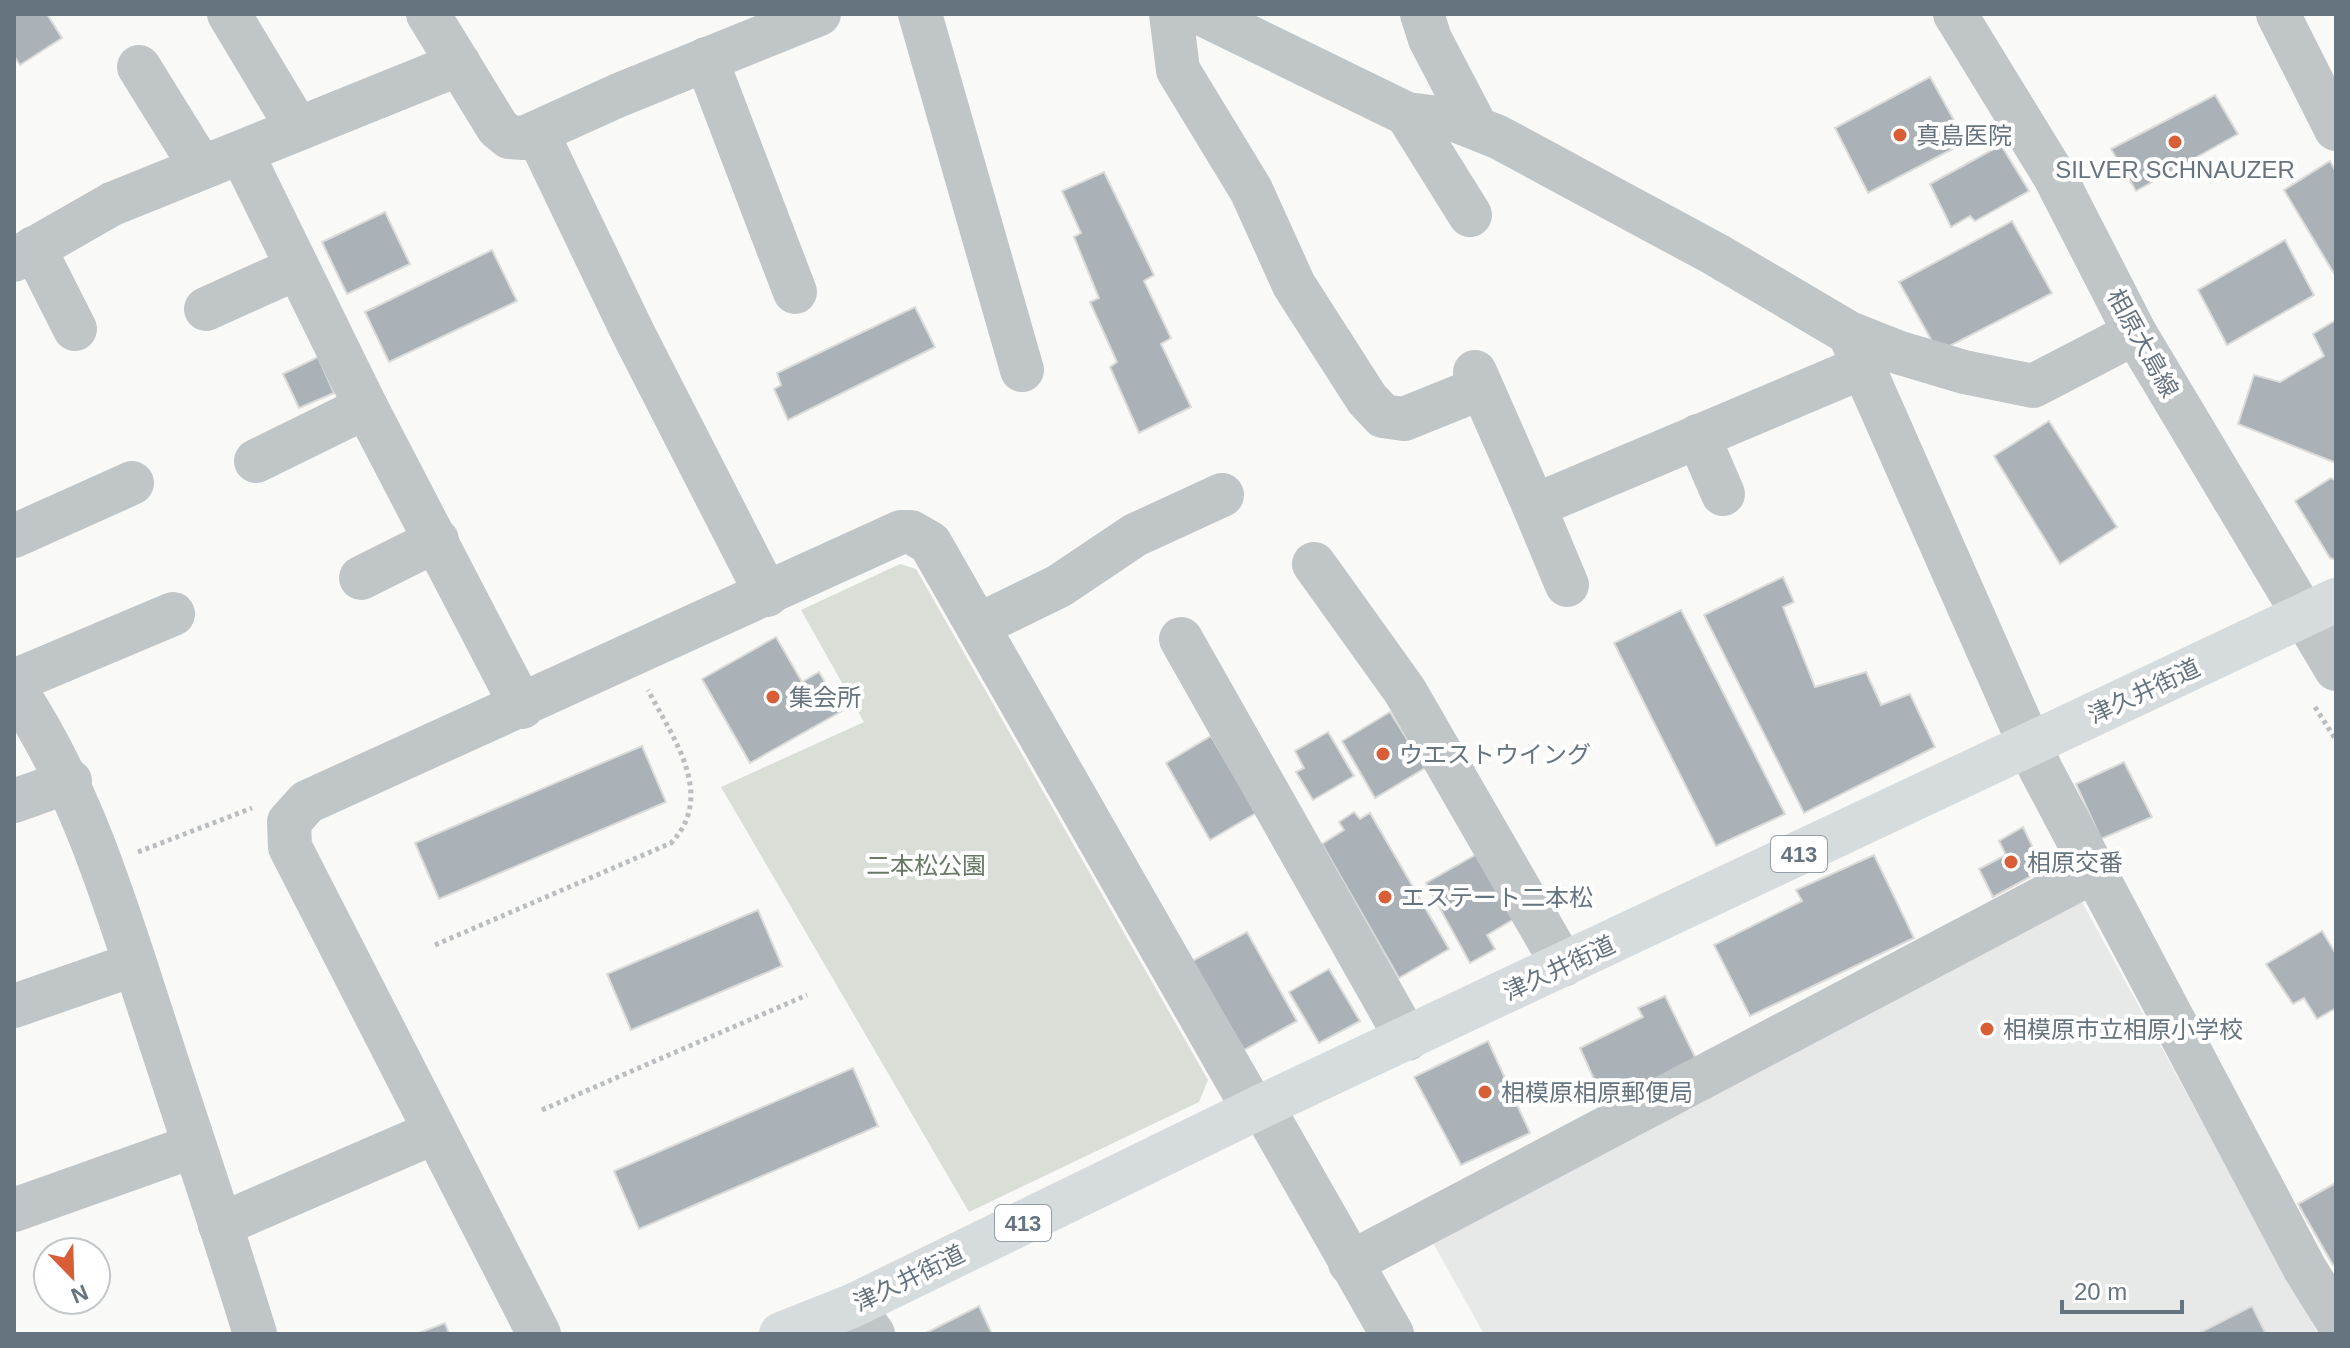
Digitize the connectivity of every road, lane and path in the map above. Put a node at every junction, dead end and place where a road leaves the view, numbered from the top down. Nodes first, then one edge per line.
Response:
1 (229, 14) edge
2 (428, 14) edge
3 (819, 14) edge
4 (920, 14) edge
5 (1171, 14) edge
6 (1202, 14) edge
7 (1422, 14) edge
8 (1955, 14) edge
9 (2278, 14) edge
10 (706, 59) junction
11 (459, 64) junction
12 (139, 67) dead end
13 (1407, 114) junction
14 (1476, 127) junction
15 (298, 129) junction
16 (2336, 129) edge
17 (537, 133) junction
18 (242, 154) junction
19 (201, 167) junction
20 (1470, 215) dead end
21 (24, 254) edge
22 (297, 268) junction
23 (795, 292) dead end
24 (206, 309) dead end
25 (75, 329) dead end
26 (2135, 333) junction
27 (1856, 350) junction
28 (1022, 370) dead end
29 (366, 407) junction
30 (1698, 436) junction
31 (256, 461) dead end
32 (132, 483) dead end
33 (1723, 494) dead end
34 (1222, 495) dead end
35 (1534, 506) junction
36 (14, 536) edge
37 (437, 540) junction
38 (1314, 564) dead end
39 (361, 578) dead end
40 (1567, 585) dead end
41 (767, 595) junction
42 (2320, 608) edge
43 (173, 614) dead end
44 (979, 625) junction
45 (1181, 639) dead end
46 (2336, 669) edge
47 (14, 681) edge
48 (14, 688) edge
49 (646, 688) dead end
50 (522, 707) junction
51 (2030, 744) junction
52 (70, 781) junction
53 (14, 801) edge
54 (251, 809) dead end
55 (100, 866) junction
56 (2094, 871) junction
57 (435, 945) dead end
58 (135, 964) junction
59 (1563, 965) junction
60 (807, 995) dead end
61 (14, 1006) edge
62 (1407, 1039) junction
63 (1258, 1108) junction
64 (542, 1110) dead end
65 (435, 1132) junction
66 (194, 1146) junction
67 (14, 1210) edge
68 (220, 1225) junction
69 (1350, 1263) junction
70 (2336, 1319) edge
71 (862, 1320) edge
72 (248, 1332) edge
73 (539, 1334) edge
74 (781, 1334) edge
75 (1391, 1334) edge

1 - 15 street
2 - 11 street
3 - 10 street
4 - 28 street
5 - 35 street
6 - 13 street
7 - 14 street
8 - 26 street, 相原大島線
9 - 16 street
10 - 17 street
10 - 23 street
11 - 15 street
11 - 17 street
12 - 19 street
13 - 14 street
13 - 20 street
14 - 27 street
15 - 18 street
17 - 41 street
18 - 19 street
18 - 22 street
19 - 21 street
21 - 25 street
22 - 24 street
22 - 29 street
26 - 27 street
26 - 42 street, 相原大島線
27 - 30 street
27 - 51 street
29 - 31 street
29 - 37 street
30 - 33 street
30 - 35 street
32 - 36 street
34 - 44 street
35 - 40 street
37 - 39 street
37 - 50 street
38 - 59 street
41 - 44 street
41 - 50 street
42 - 46 street, 相原大島線
42 - 51 highway, 津久井街道 / 413
43 - 47 street
44 - 63 street
45 - 62 street
48 - 52 street
49 - 57 path
50 - 65 street
51 - 56 street
51 - 59 highway, 津久井街道 / 413
52 - 53 street
52 - 55 street
54 - 55 path
55 - 58 street
56 - 69 street
56 - 70 street
58 - 61 street
58 - 66 street
59 - 62 highway, 津久井街道 / 413
60 - 64 path
62 - 63 highway, 津久井街道 / 413
63 - 69 street
63 - 71 highway, 津久井街道 / 413
65 - 68 street
65 - 73 street
66 - 67 street
66 - 68 street
68 - 72 street
69 - 75 street
71 - 74 highway, 津久井街道 / 413

